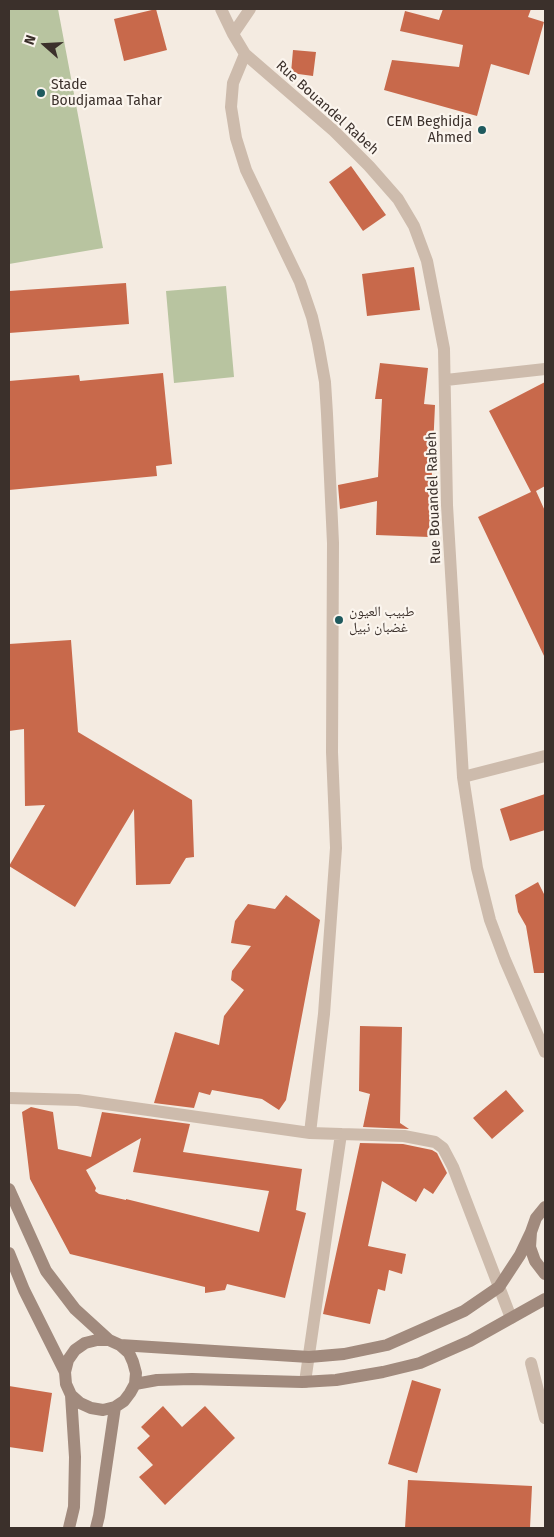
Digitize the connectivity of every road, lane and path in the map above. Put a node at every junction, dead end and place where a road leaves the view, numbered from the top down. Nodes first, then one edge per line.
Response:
1 (221, 9) edge
2 (250, 9) edge
3 (232, 34) junction
4 (245, 54) junction
5 (545, 368) edge
6 (446, 380) junction
7 (545, 756) edge
8 (463, 777) junction
9 (545, 1052) edge
10 (9, 1098) edge
11 (310, 1133) junction
12 (341, 1134) junction
13 (9, 1189) edge
14 (545, 1206) edge
15 (531, 1232) junction
16 (9, 1253) edge
17 (545, 1274) edge
18 (499, 1287) junction
19 (545, 1299) edge
20 (510, 1318) junction
21 (114, 1343) junction
22 (309, 1357) junction
23 (531, 1363) dead end
24 (65, 1372) junction
25 (305, 1382) junction
26 (134, 1384) junction
27 (72, 1394) junction
28 (115, 1407) junction
29 (545, 1418) edge
30 (69, 1528) edge
31 (96, 1528) edge

1 - 3 street, Rue Bouandel Rabeh
2 - 3 street
3 - 4 street, Rue Bouandel Rabeh
4 - 6 street, Rue Bouandel Rabeh
4 - 11 street
5 - 6 street
6 - 8 street, Rue Bouandel Rabeh
7 - 8 street
8 - 9 street, Rue Bouandel Rabeh
10 - 11 street
11 - 12 street
12 - 18 street
12 - 22 street
13 - 21 street
14 - 15 street
15 - 17 street
15 - 18 street
16 - 24 street
18 - 20 street
18 - 22 street
19 - 20 street
20 - 25 street
21 - 22 street
21 - 24 street
21 - 26 street
22 - 25 street
23 - 29 street
24 - 27 street
25 - 26 street
26 - 28 street
27 - 28 street
27 - 30 street
28 - 31 street

